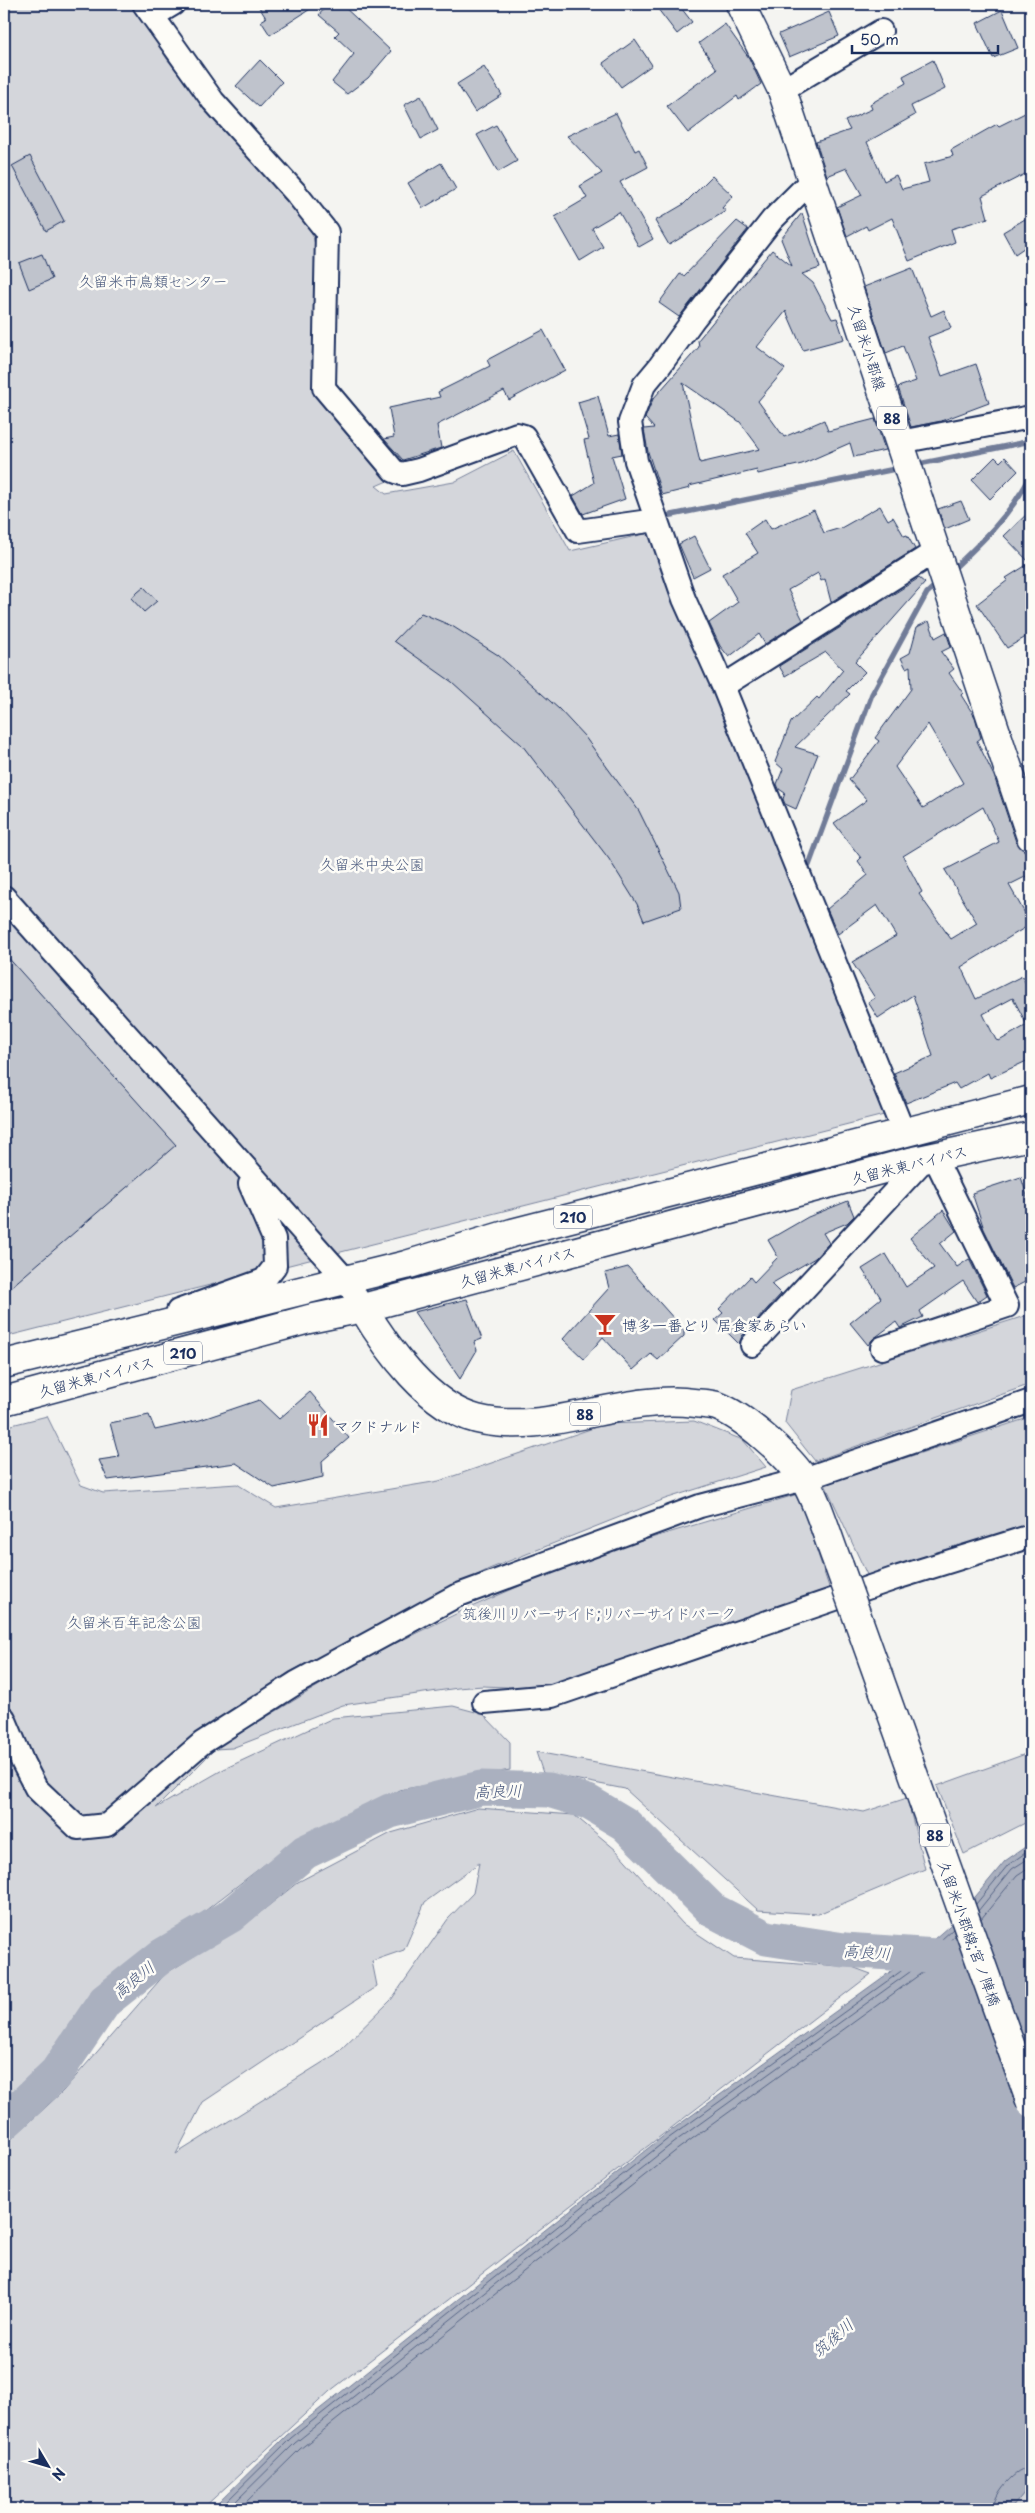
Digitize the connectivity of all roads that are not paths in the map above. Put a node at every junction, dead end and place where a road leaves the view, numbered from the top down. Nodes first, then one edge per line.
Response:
1 (173, 4) edge
2 (740, 4) edge
3 (148, 10) edge
4 (881, 31) dead end
5 (782, 90) junction
6 (813, 178) junction
7 (1031, 417) edge
8 (900, 442) junction
9 (656, 520) junction
10 (936, 551) junction
11 (723, 686) junction
12 (1031, 837) edge
13 (4, 897) edge
14 (1031, 1100) edge
15 (903, 1131) junction
16 (1031, 1136) edge
17 (965, 1150) junction
18 (935, 1158) junction
19 (239, 1161) junction
20 (346, 1280) junction
21 (363, 1308) junction
22 (114, 1336) junction
23 (752, 1345) dead end
24 (882, 1348) dead end
25 (4, 1364) edge
26 (4, 1401) edge
27 (1031, 1401) edge
28 (809, 1490) junction
29 (1031, 1536) edge
30 (484, 1702) dead end
31 (4, 1718) edge
32 (1031, 2103) edge

1 - 3 street
2 - 5 main road, 久留米小郡線 / 88
3 - 9 street
4 - 5 street
5 - 6 main road, 久留米小郡線 / 88
6 - 8 main road, 久留米小郡線 / 88
6 - 9 street
7 - 8 street
8 - 10 main road, 久留米小郡線 / 88
9 - 11 street
10 - 11 street
10 - 12 main road, 久留米小郡線 / 88
11 - 15 street
13 - 19 street
14 - 15 main road, 久留米東バイパス / 210
15 - 20 main road, 久留米東バイパス / 210
16 - 17 main road, 久留米東バイパス / 210
17 - 18 street
17 - 21 main road, 久留米東バイパス / 210
18 - 23 street
18 - 24 street
19 - 20 street
19 - 22 street
20 - 21 street
20 - 22 main road, 久留米東バイパス / 210
21 - 26 main road, 久留米東バイパス / 210
21 - 28 main road, 88
22 - 25 main road, 久留米東バイパス / 210
27 - 28 street
28 - 31 street
28 - 32 main road, 久留米小郡線;宮ノ陣橋 / 88, bridge
29 - 30 street

